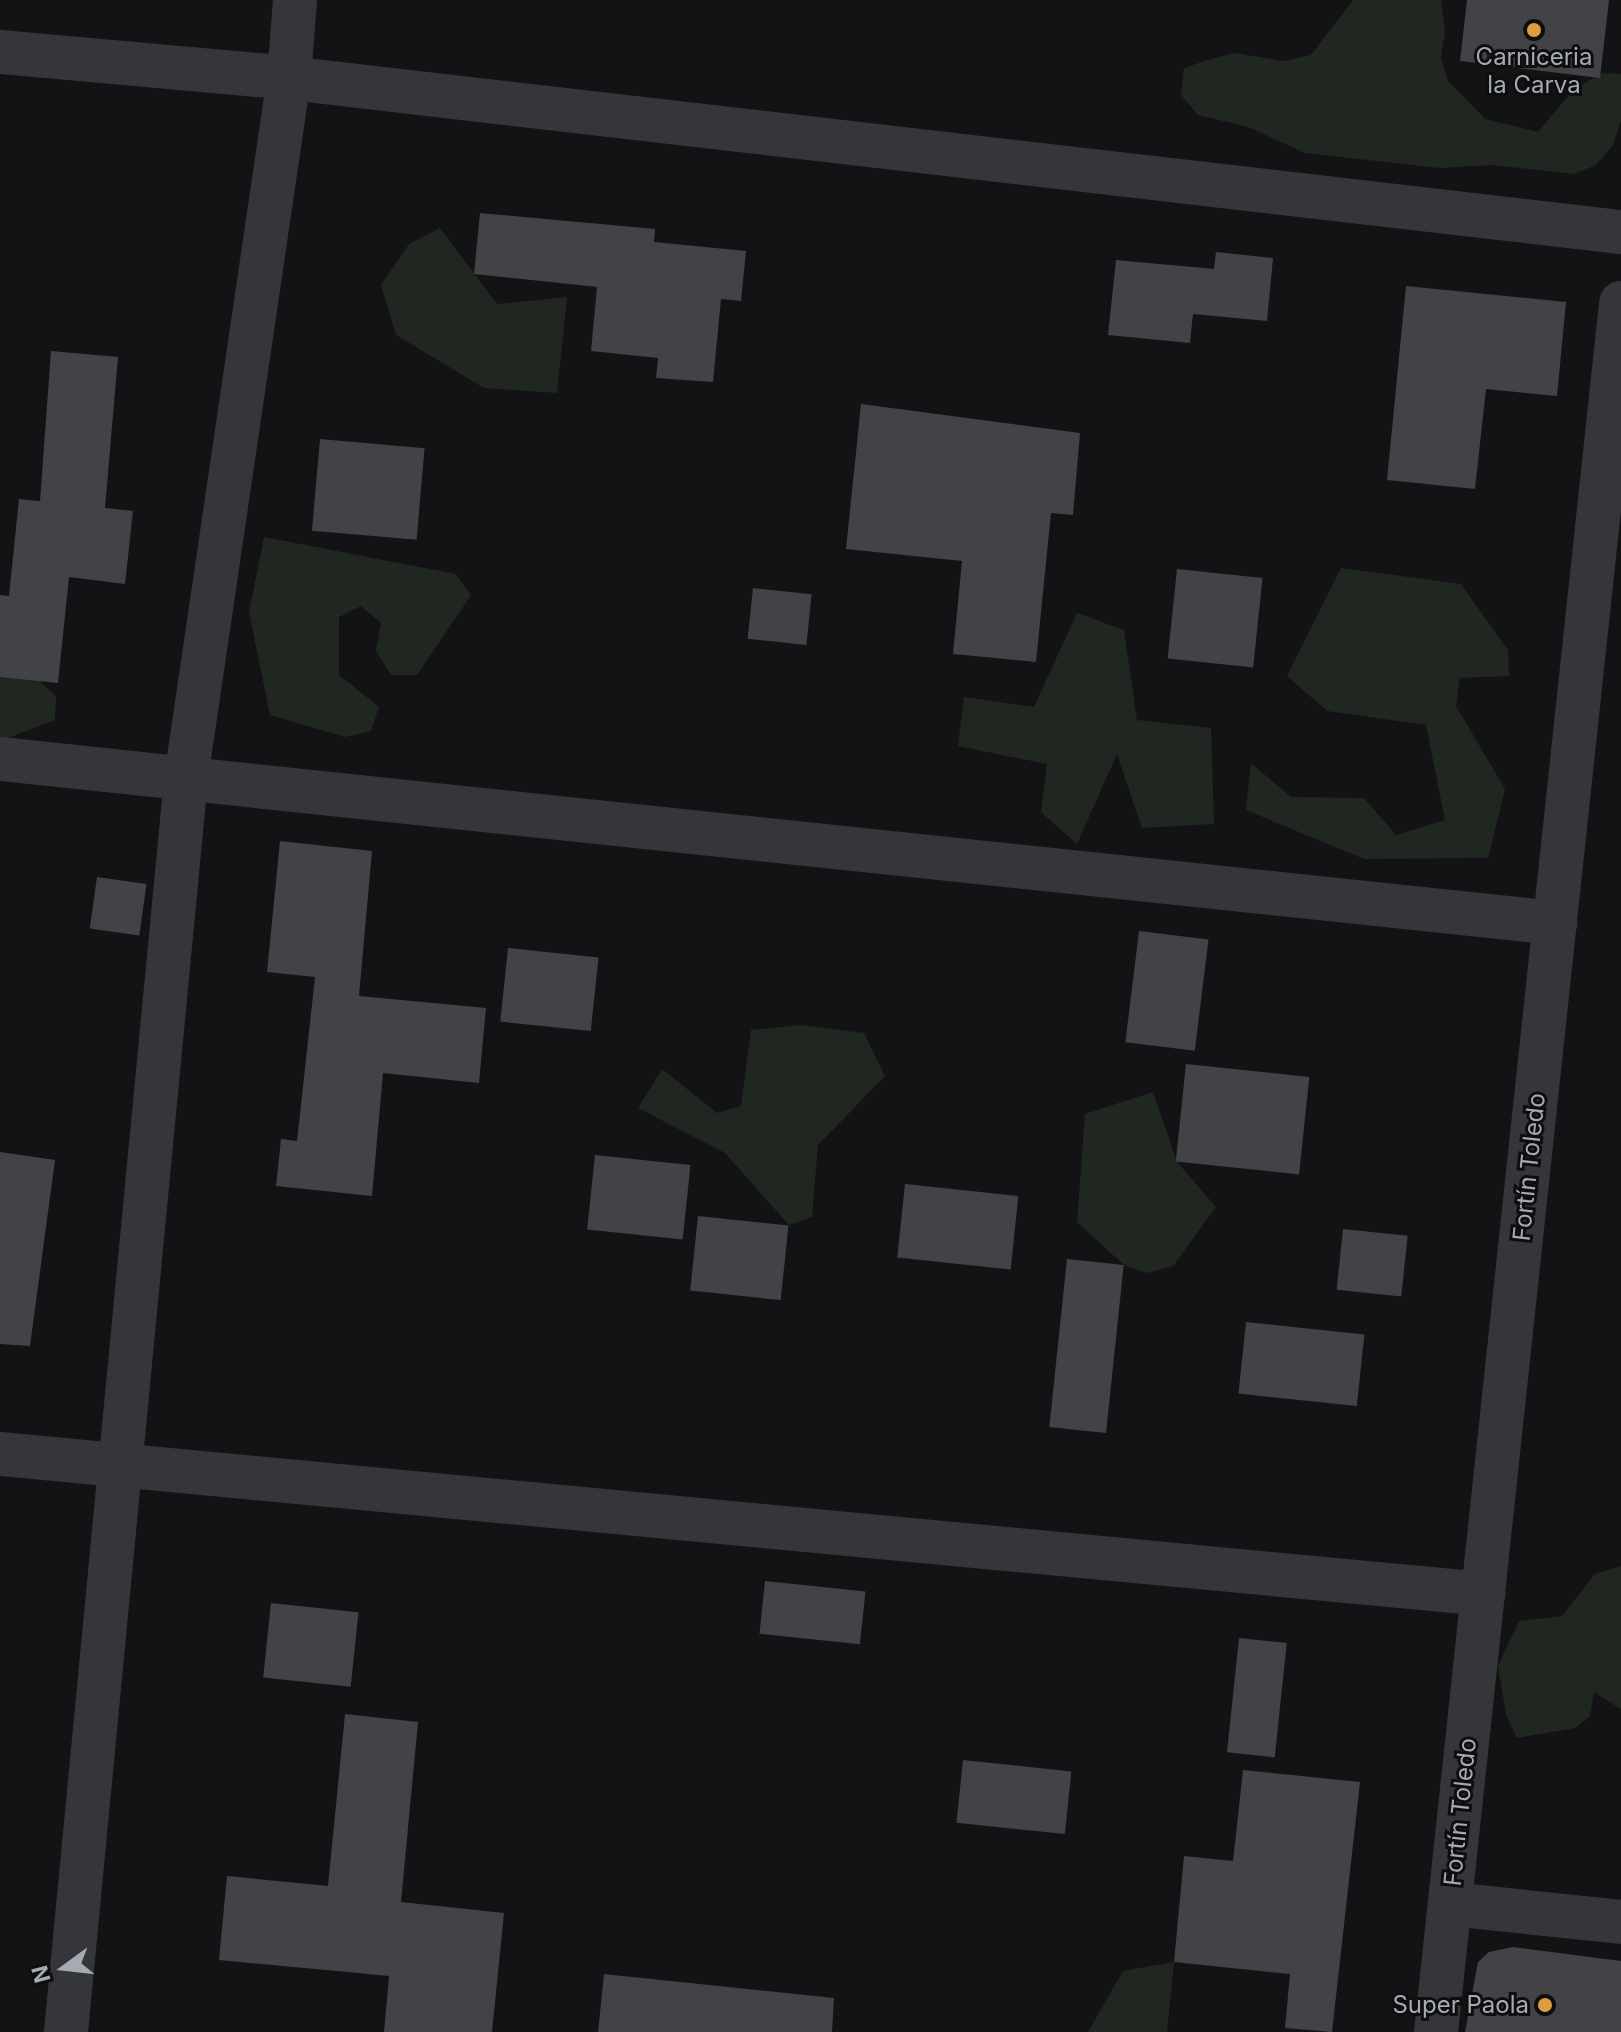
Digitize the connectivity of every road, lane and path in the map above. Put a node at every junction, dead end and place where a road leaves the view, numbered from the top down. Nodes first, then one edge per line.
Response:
1 (295, 0) edge
2 (0, 52) edge
3 (289, 78) junction
4 (1621, 232) edge
5 (1621, 303) edge
6 (1604, 616) edge
7 (0, 759) edge
8 (186, 778) junction
9 (1555, 923) junction
10 (0, 1454) edge
11 (123, 1465) junction
12 (1483, 1594) junction
13 (1450, 1904) junction
14 (1621, 1922) edge
15 (66, 2032) edge
16 (1436, 2032) edge

1 - 3 street
2 - 3 street
3 - 4 street
3 - 8 street
5 - 6 street, Fortín Toledo
6 - 9 street, Fortín Toledo
7 - 8 street
8 - 9 street
8 - 11 street
9 - 12 street, Fortín Toledo
10 - 11 street
11 - 12 street
11 - 15 street
12 - 13 street, Fortín Toledo
13 - 14 street
13 - 16 street, Fortín Toledo

